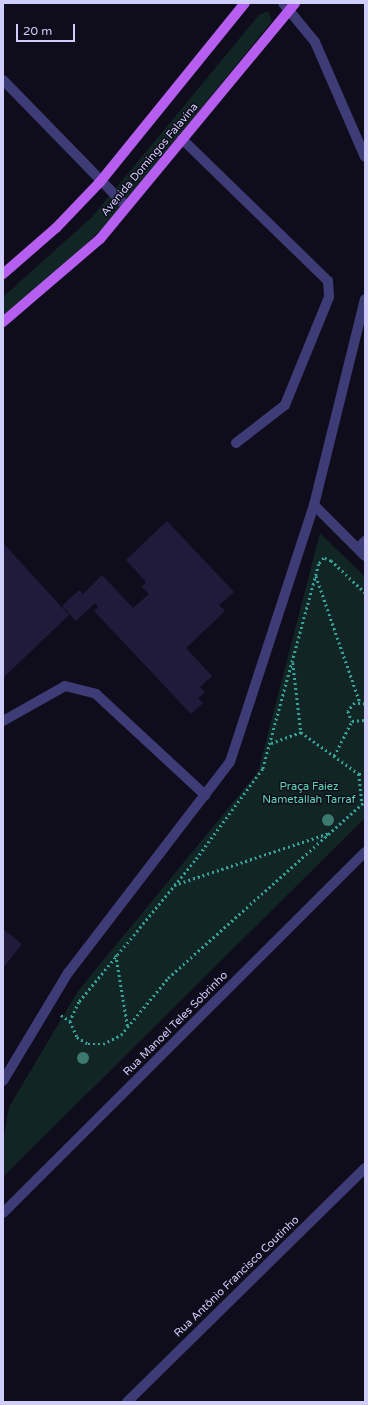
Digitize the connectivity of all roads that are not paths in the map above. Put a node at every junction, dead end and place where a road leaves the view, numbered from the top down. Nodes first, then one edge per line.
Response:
1 (245, 3) edge
2 (289, 5) edge
3 (3, 80) edge
4 (182, 139) junction
5 (365, 157) edge
6 (100, 182) junction
7 (126, 206) junction
8 (3, 274) edge
9 (365, 299) edge
10 (6, 320) edge
11 (236, 443) dead end
12 (314, 505) junction
13 (363, 548) edge
14 (3, 721) edge
15 (205, 795) junction
16 (365, 852) edge
17 (3, 1081) edge
18 (365, 1168) edge
19 (3, 1214) edge
20 (127, 1402) edge

1 - 6 main road
2 - 4 main road, Avenida Domingos Falavina
2 - 5 street
3 - 6 street
4 - 7 main road, Avenida Domingos Falavina
4 - 11 street
6 - 7 street
6 - 8 main road
7 - 10 main road, Avenida Domingos Falavina
9 - 12 street
12 - 13 street
12 - 15 street
14 - 15 street
15 - 17 street
16 - 19 street, Rua Manoel Teles Sobrinho
18 - 20 street, Rua Antônio Francisco Coutinho

